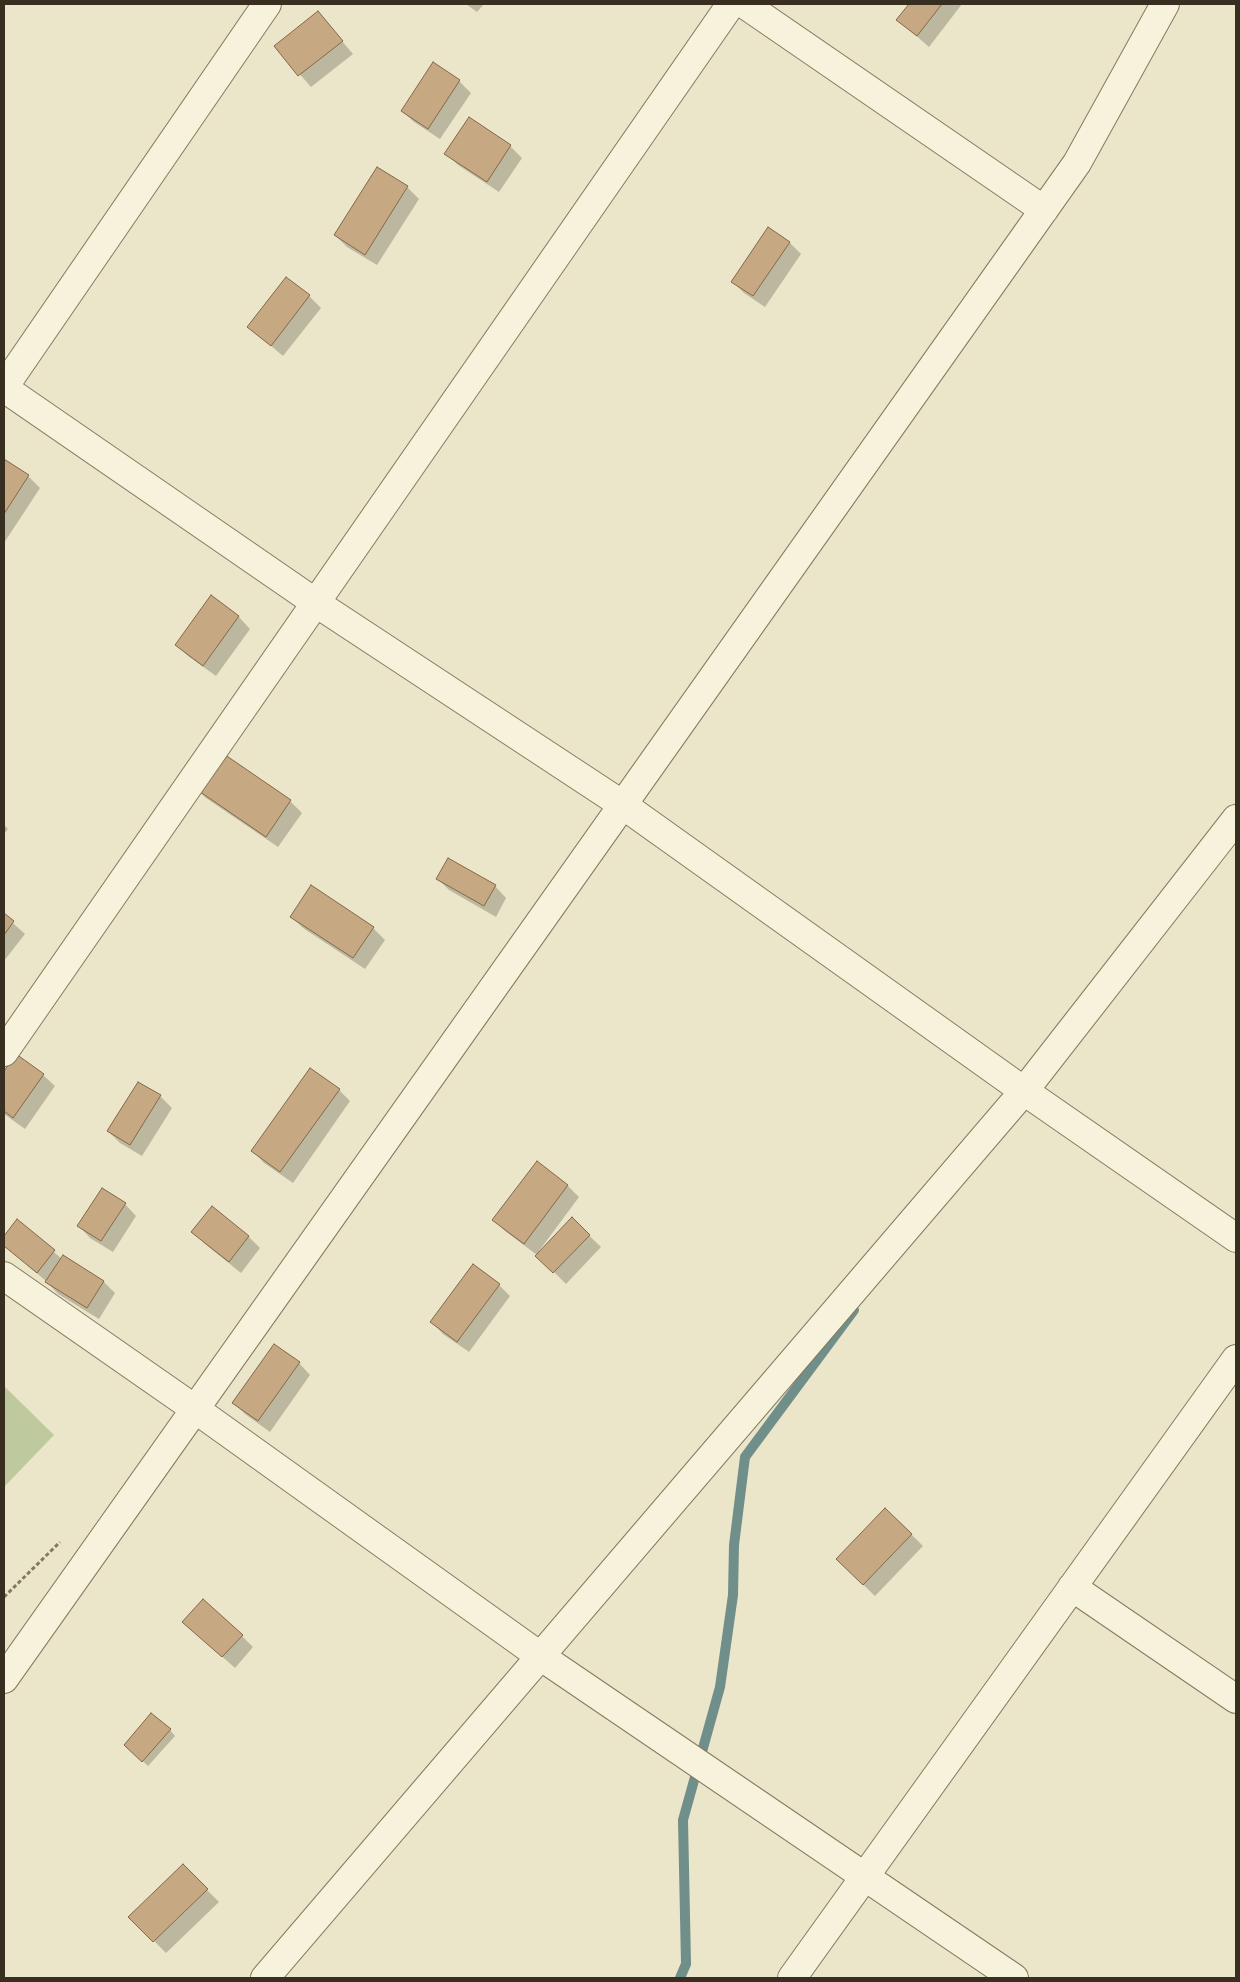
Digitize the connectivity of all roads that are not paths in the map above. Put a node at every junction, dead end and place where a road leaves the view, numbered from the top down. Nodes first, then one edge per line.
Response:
1 (267, 4) edge
2 (731, 4) edge
3 (744, 4) edge
4 (1165, 4) edge
5 (1044, 210) junction
6 (4, 387) edge
7 (316, 603) junction
8 (623, 806) junction
9 (1236, 819) edge
10 (4, 1052) edge
11 (1024, 1091) junction
12 (1236, 1238) edge
13 (4, 1276) edge
14 (1236, 1359) edge
15 (195, 1408) junction
16 (1072, 1587) junction
17 (540, 1656) junction
18 (4, 1679) edge
19 (1236, 1699) edge
20 (865, 1877) junction
21 (265, 1978) edge
22 (792, 1978) edge
23 (1014, 1978) edge

1 - 6 street
2 - 7 street
3 - 5 street
4 - 5 street
5 - 8 street
6 - 7 street
7 - 8 street
7 - 10 street
8 - 11 street
8 - 15 street
9 - 11 street
11 - 12 street
11 - 17 street
13 - 15 street
14 - 16 street
15 - 17 street
15 - 18 street
16 - 19 street
16 - 20 street
17 - 20 street
17 - 21 street
20 - 22 street
20 - 23 street

